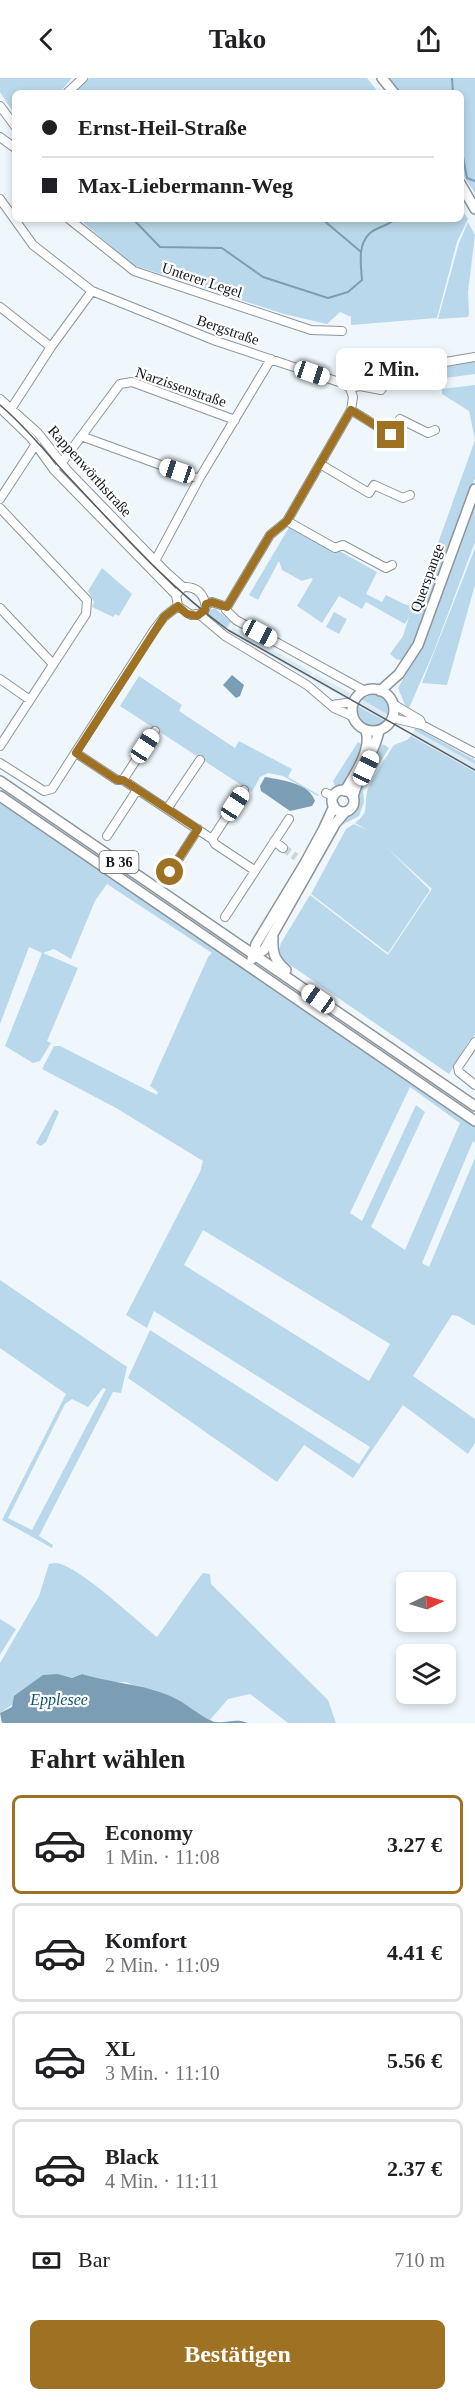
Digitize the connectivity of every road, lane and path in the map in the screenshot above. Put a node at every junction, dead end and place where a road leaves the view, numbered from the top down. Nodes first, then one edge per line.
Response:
1 (82, 78) edge
2 (382, 78) edge
3 (70, 90) edge
4 (392, 90) edge
5 (0, 106) edge
6 (12, 122) edge
7 (464, 190) edge
8 (0, 199) edge
9 (475, 209) edge
10 (12, 217) edge
11 (16, 222) edge
12 (73, 222) edge
13 (92, 291) junction
14 (0, 307) edge
15 (342, 331) dead end
16 (51, 347) junction
17 (475, 357) edge
18 (271, 359) junction
19 (350, 388) junction
20 (0, 399) edge
21 (0, 408) edge
22 (11, 409) junction
23 (351, 410) junction
24 (235, 420) junction
25 (435, 430) dead end
26 (81, 436) junction
27 (36, 444) junction
28 (61, 463) junction
29 (320, 464) junction
30 (54, 470) junction
31 (200, 479) junction
32 (475, 489) edge
33 (410, 495) dead end
34 (0, 500) edge
35 (0, 508) edge
36 (287, 521) junction
37 (155, 561) junction
38 (392, 565) dead end
39 (183, 587) junction
40 (176, 595) junction
41 (206, 604) junction
42 (178, 606) junction
43 (227, 607) junction
44 (0, 608) edge
45 (200, 615) junction
46 (53, 664) junction
47 (399, 674) junction
48 (0, 679) edge
49 (365, 691) junction
50 (380, 691) junction
51 (30, 700) junction
52 (353, 702) junction
53 (392, 702) junction
54 (332, 705) junction
55 (352, 716) junction
56 (392, 718) junction
57 (422, 725) junction
58 (379, 730) junction
59 (155, 731) dead end
60 (366, 731) junction
61 (0, 746) edge
62 (76, 753) junction
63 (475, 753) edge
64 (200, 760) dead end
65 (0, 763) edge
66 (123, 780) junction
67 (0, 781) edge
68 (137, 789) junction
69 (244, 790) dead end
70 (345, 791) junction
71 (0, 796) edge
72 (353, 797) junction
73 (331, 798) junction
74 (167, 809) junction
75 (345, 812) junction
76 (289, 819) dead end
77 (198, 829) junction
78 (107, 836) dead end
79 (212, 839) junction
80 (274, 841) junction
81 (283, 848) tunnel mouth
82 (297, 857) tunnel mouth
83 (308, 865) junction
84 (257, 868) junction
85 (167, 877) dead end
86 (225, 917) dead end
87 (273, 935) junction
88 (255, 956) junction
89 (249, 966) junction
90 (299, 986) junction
91 (475, 1042) edge
92 (475, 1085) edge
93 (475, 1106) edge
94 (475, 1121) edge

1 - 3 street
2 - 4 main road
5 - 6 street
7 - 9 main road
8 - 10 street, Bergstraße
11 - 13 street, Bergstraße
12 - 15 street, Unterer Legel
13 - 16 street
13 - 18 street, Bergstraße
14 - 16 street
16 - 22 street
17 - 19 street, Bergstraße
18 - 19 street, Bergstraße
18 - 24 street
19 - 23 street
20 - 22 street, Rappenwörthstraße
21 - 27 street, Rappenwörthstraße
22 - 28 street, Rappenwörthstraße
23 - 25 street
23 - 29 street
24 - 26 street, Narzissenstraße
24 - 31 street
26 - 28 street, Narzissenstraße
26 - 31 street
27 - 30 street, Rappenwörthstraße
27 - 34 street
28 - 30 street, Narzissenstraße
28 - 37 street, Rappenwörthstraße
29 - 33 street
29 - 36 street
30 - 40 street, Rappenwörthstraße
31 - 37 street
32 - 47 main road, Querspange
35 - 46 street
36 - 38 street
36 - 43 street
37 - 39 street, Rappenwörthstraße
39 - 40 street
39 - 41 street
40 - 42 street
41 - 43 street
41 - 45 street
42 - 45 street
42 - 62 street
43 - 49 street
44 - 46 street
45 - 54 street
46 - 51 street
47 - 50 main road
47 - 53 main road
48 - 51 street
49 - 50 main road
49 - 52 main road
50 - 53 main road
51 - 61 street
52 - 54 street
52 - 55 main road
53 - 56 main road
53 - 57 street
54 - 55 street
55 - 60 main road
56 - 57 street
56 - 58 main road
57 - 63 street
58 - 60 main road
58 - 72 main road
59 - 66 street
60 - 70 main road
62 - 65 street
62 - 66 street
64 - 74 street
66 - 68 street
67 - 88 main road, B 36
68 - 74 street
68 - 78 street
69 - 79 street
70 - 72 main road
70 - 73 main road
71 - 89 main road, B 36
72 - 75 main road
73 - 75 main road
73 - 83 main road
74 - 77 street
75 - 83 main road
76 - 80 street
77 - 79 street
77 - 85 street
79 - 84 street
80 - 81 street
80 - 84 street
82 - 83 street
83 - 87 main road
83 - 88 main road
84 - 86 street
87 - 88 main road
87 - 90 main road
88 - 89 main road
88 - 90 main road, B 36
89 - 94 main road, B 36
90 - 93 main road, B 36
91 - 92 street

